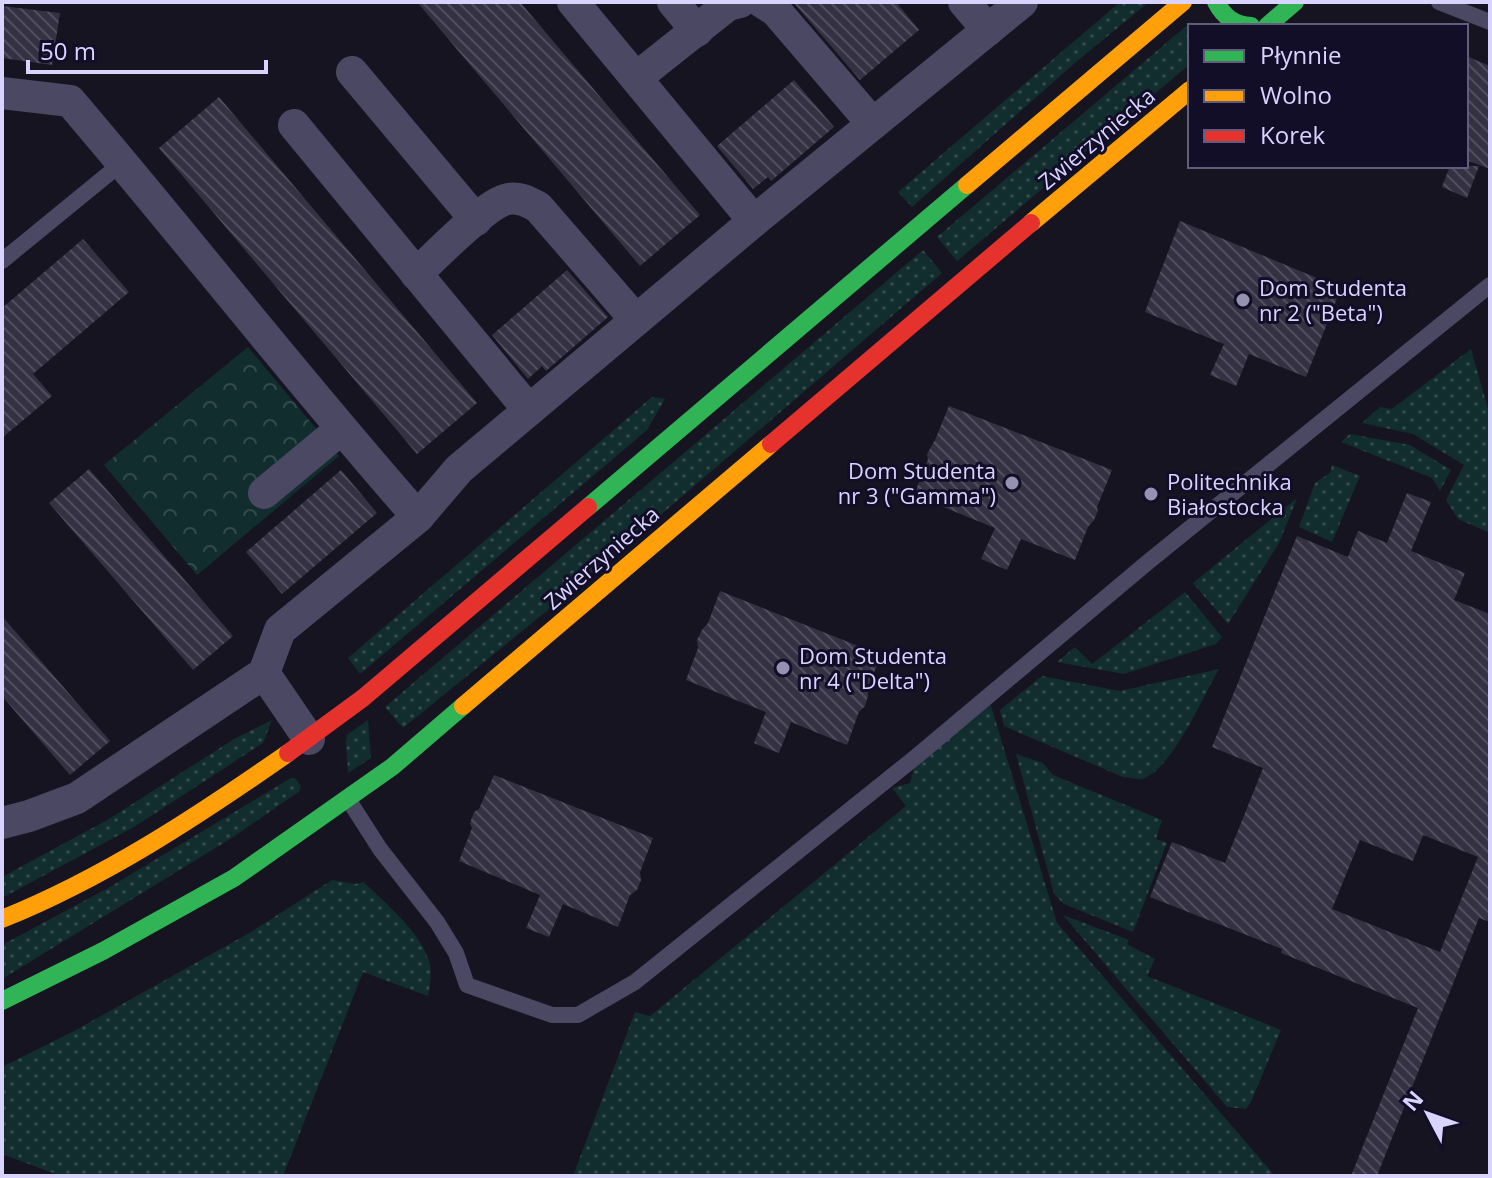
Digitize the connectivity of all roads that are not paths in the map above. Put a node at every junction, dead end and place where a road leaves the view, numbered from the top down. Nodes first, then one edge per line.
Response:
1 (573, 2) edge
2 (673, 2) edge
3 (740, 2) edge
4 (762, 2) edge
5 (964, 2) edge
6 (1022, 2) edge
7 (1183, 2) edge
8 (1216, 2) edge
9 (1295, 2) edge
10 (1439, 2) edge
11 (1272, 21) edge
12 (1490, 22) edge
13 (1236, 24) edge
14 (988, 30) junction
15 (697, 31) junction
16 (352, 72) dead end
17 (636, 78) junction
18 (1188, 92) edge
19 (2, 93) edge
20 (872, 123) junction
21 (294, 125) dead end
22 (123, 162) junction
23 (476, 220) junction
24 (754, 221) junction
25 (2, 261) edge
26 (416, 274) junction
27 (1490, 285) edge
28 (636, 320) junction
29 (528, 411) junction
30 (341, 429) junction
31 (264, 493) dead end
32 (418, 517) junction
33 (264, 673) junction
34 (314, 747) junction
35 (319, 795) dead end
36 (347, 798) junction
37 (2, 823) edge
38 (292, 838) junction
39 (2, 919) edge
40 (2, 1001) edge

1 - 17 street
2 - 15 street
3 - 15 street
4 - 20 street
5 - 14 street
6 - 14 street
7 - 34 main road, Zwierzyniecka
8 - 13 main road
9 - 11 main road
10 - 12 lane
14 - 20 street
15 - 17 street
16 - 23 street
17 - 24 street
18 - 36 main road, Zwierzyniecka
19 - 22 street
20 - 24 street
21 - 26 street
22 - 25 lane
22 - 30 street
23 - 26 street
23 - 28 street
24 - 28 street
26 - 29 street
27 - 36 lane
28 - 29 street
29 - 32 street
30 - 31 street
30 - 32 street
32 - 33 street
33 - 34 street
33 - 37 street
34 - 39 main road, Zwierzyniecka
35 - 38 main road
36 - 38 main road, Zwierzyniecka
38 - 40 main road, Zwierzyniecka

